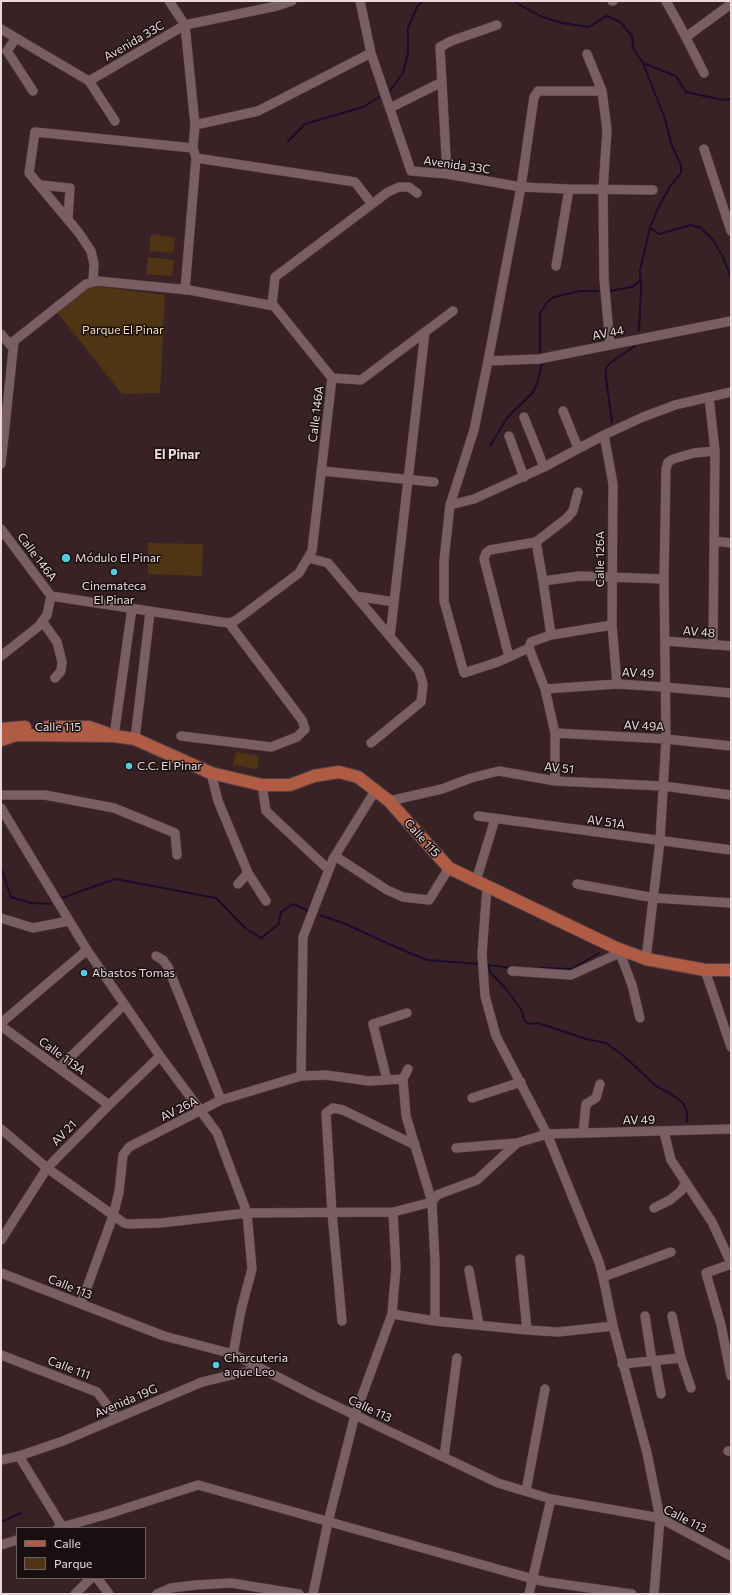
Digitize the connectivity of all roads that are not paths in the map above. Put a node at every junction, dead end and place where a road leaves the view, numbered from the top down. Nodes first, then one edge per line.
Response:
1 (169, 1) edge
2 (292, 1) edge
3 (360, 1) edge
4 (666, 1) edge
5 (731, 4) edge
6 (186, 25) junction
7 (496, 25) dead end
8 (1, 29) edge
9 (686, 37) junction
10 (16, 38) junction
11 (371, 53) junction
12 (587, 54) dead end
13 (704, 73) dead end
14 (89, 81) junction
15 (442, 82) junction
16 (33, 91) dead end
17 (602, 91) junction
18 (390, 108) junction
19 (115, 121) dead end
20 (195, 125) junction
21 (194, 148) junction
22 (704, 148) dead end
23 (196, 158) junction
24 (447, 174) junction
25 (40, 185) junction
26 (522, 187) junction
27 (569, 189) junction
28 (603, 190) junction
29 (653, 190) dead end
30 (417, 193) dead end
31 (372, 204) junction
32 (68, 219) junction
33 (731, 232) edge
34 (556, 266) dead end
35 (93, 282) junction
36 (184, 290) junction
37 (272, 305) junction
38 (453, 310) dead end
39 (731, 321) edge
40 (425, 332) junction
41 (1, 334) edge
42 (610, 344) junction
43 (13, 348) junction
44 (488, 361) junction
45 (332, 378) junction
46 (731, 392) edge
47 (708, 396) junction
48 (563, 411) dead end
49 (524, 417) dead end
50 (3, 427) edge
51 (604, 435) junction
52 (509, 436) dead end
53 (578, 448) junction
54 (715, 451) junction
55 (1, 464) edge
56 (544, 467) junction
57 (322, 471) junction
58 (524, 477) junction
59 (408, 479) junction
60 (434, 482) dead end
61 (578, 492) dead end
62 (450, 505) junction
63 (1, 529) edge
64 (714, 541) junction
65 (536, 542) junction
66 (731, 543) edge
67 (308, 558) junction
68 (612, 579) junction
69 (664, 580) junction
70 (543, 581) junction
71 (50, 596) junction
72 (356, 596) junction
73 (394, 602) junction
74 (132, 608) junction
75 (150, 612) junction
76 (42, 621) junction
77 (230, 623) junction
78 (612, 625) junction
79 (551, 635) junction
80 (390, 637) junction
81 (665, 641) junction
82 (712, 645) junction
83 (731, 646) edge
84 (529, 648) junction
85 (1, 656) edge
86 (509, 657) junction
87 (55, 678) dead end
88 (617, 684) junction
89 (664, 687) junction
90 (545, 689) junction
91 (731, 693) edge
92 (1, 729) edge
93 (555, 733) junction
94 (114, 736) junction
95 (181, 736) dead end
96 (666, 739) junction
97 (1, 740) edge
98 (135, 740) junction
99 (371, 743) dead end
100 (731, 746) edge
101 (211, 773) junction
102 (555, 781) junction
103 (262, 786) junction
104 (663, 786) junction
105 (375, 791) junction
106 (1, 795) edge
107 (731, 795) edge
108 (389, 801) junction
109 (1, 808) edge
110 (478, 816) dead end
111 (495, 819) junction
112 (660, 842) junction
113 (731, 850) edge
114 (176, 855) dead end
115 (335, 856) junction
116 (449, 868) junction
117 (329, 870) junction
118 (248, 873) junction
119 (476, 881) junction
120 (238, 884) dead end
121 (578, 884) dead end
122 (488, 887) junction
123 (655, 898) junction
124 (266, 901) dead end
125 (731, 903) edge
126 (1, 918) edge
127 (69, 921) junction
128 (87, 950) junction
129 (622, 952) junction
130 (156, 956) dead end
131 (646, 959) junction
132 (705, 970) junction
133 (731, 970) edge
134 (512, 971) dead end
135 (124, 1005) junction
136 (406, 1013) dead end
137 (640, 1018) dead end
138 (1, 1022) edge
139 (1, 1026) edge
140 (731, 1047) edge
141 (160, 1056) junction
142 (59, 1068) junction
143 (408, 1069) dead end
144 (301, 1076) junction
145 (387, 1080) junction
146 (403, 1080) junction
147 (521, 1082) junction
148 (600, 1084) dead end
149 (472, 1098) dead end
150 (221, 1100) junction
151 (109, 1105) junction
152 (201, 1111) junction
153 (1, 1129) edge
154 (731, 1129) edge
155 (664, 1132) junction
156 (582, 1133) junction
157 (547, 1134) junction
158 (517, 1143) junction
159 (415, 1145) junction
160 (456, 1148) dead end
161 (47, 1168) junction
162 (686, 1182) junction
163 (432, 1202) junction
164 (654, 1208) dead end
165 (393, 1212) junction
166 (247, 1213) junction
167 (332, 1213) junction
168 (114, 1216) junction
169 (1, 1240) edge
170 (672, 1252) dead end
171 (520, 1259) dead end
172 (731, 1264) edge
173 (470, 1270) dead end
174 (1, 1273) edge
175 (603, 1277) junction
176 (81, 1304) junction
177 (392, 1314) junction
178 (645, 1316) dead end
179 (672, 1316) dead end
180 (342, 1321) dead end
181 (435, 1321) junction
182 (479, 1325) junction
183 (613, 1326) junction
184 (527, 1330) junction
185 (729, 1349) edge
186 (233, 1354) junction
187 (1, 1355) edge
188 (457, 1358) dead end
189 (681, 1358) junction
190 (654, 1361) junction
191 (622, 1364) junction
192 (262, 1369) junction
193 (731, 1376) edge
194 (691, 1388) dead end
195 (545, 1389) dead end
196 (661, 1394) dead end
197 (355, 1415) junction
198 (117, 1418) junction
199 (20, 1456) junction
200 (444, 1457) junction
201 (1, 1460) edge
202 (526, 1492) junction
203 (551, 1499) junction
204 (660, 1518) junction
205 (328, 1522) junction
206 (60, 1527) edge
207 (64, 1527) edge
208 (16, 1540) edge
209 (1, 1545) edge
210 (731, 1556) edge
211 (91, 1579) edge
212 (98, 1579) edge
213 (533, 1579) junction
214 (74, 1594) edge
215 (109, 1594) edge
216 (157, 1594) edge
217 (299, 1594) edge
218 (313, 1594) edge
219 (529, 1594) edge
220 (632, 1594) edge
221 (654, 1594) edge

1 - 6 street
2 - 6 street, Avenida 33C
3 - 11 street, Avenida 33C
4 - 9 street
5 - 9 street
6 - 14 street, Avenida 33C
6 - 20 street
7 - 15 street
8 - 10 street
9 - 13 street
10 - 14 street
10 - 16 street
11 - 18 street, Avenida 33C
11 - 20 street
12 - 17 street
14 - 19 street
15 - 18 street
15 - 24 street
17 - 26 street
17 - 28 street
18 - 24 street, Avenida 33C
20 - 21 street
21 - 23 street
21 - 25 street
22 - 33 street
23 - 31 street
23 - 36 street
24 - 26 street, Avenida 33C
25 - 32 street
25 - 32 street
26 - 27 street, Avenida 33C
26 - 44 street
27 - 28 street, Avenida 33C
27 - 34 street
28 - 29 street, Avenida 33C
28 - 42 street
30 - 31 street
31 - 37 street
32 - 35 street
35 - 36 street
35 - 43 street
36 - 37 street
37 - 45 street, Calle 146A
38 - 40 street
39 - 42 street, AV 44
40 - 45 street
40 - 59 street
41 - 43 street
42 - 44 street, AV 44
43 - 50 street
44 - 62 street
45 - 57 street, Calle 146A
46 - 47 street
47 - 51 street
47 - 54 street
48 - 53 street
49 - 56 street
50 - 55 street
51 - 53 street
51 - 68 street, Calle 126A
52 - 58 street
53 - 56 street
54 - 64 street
54 - 69 street
56 - 58 street
57 - 59 street
57 - 67 street, Calle 146A
58 - 62 street
59 - 60 street
59 - 73 street
61 - 65 street
62 - 86 street
63 - 71 street, Calle 146A
64 - 66 street
64 - 82 street
65 - 70 street
65 - 86 street
67 - 72 street
67 - 77 street, Calle 146A
68 - 69 street
68 - 70 street
68 - 78 street, Calle 126A
69 - 81 street
70 - 79 street
71 - 74 street, Calle 146A
71 - 76 street
72 - 73 street
72 - 80 street
73 - 80 street
74 - 75 street, Calle 146A
74 - 94 street
75 - 77 street, Calle 146A
75 - 98 street
76 - 85 street
76 - 87 street
77 - 95 street
78 - 79 street
78 - 88 street, Calle 126A
79 - 84 street
80 - 99 street
81 - 82 street, AV 48
81 - 89 street
82 - 83 street, AV 48
84 - 86 street
84 - 90 street
88 - 89 street, AV 49
88 - 90 street, AV 49
89 - 91 street, AV 49
89 - 96 street
90 - 93 street
92 - 94 main road, Calle 115
93 - 96 street, AV 49A
93 - 102 street
94 - 97 main road, Calle 115
94 - 98 main road, Calle 115
96 - 100 street, AV 49A
96 - 104 street
98 - 101 main road, Calle 115
101 - 103 main road, Calle 115
101 - 118 street
102 - 104 street, AV 51
102 - 108 street, AV 51
103 - 105 main road, Calle 115
103 - 117 street
104 - 107 street, AV 51
104 - 112 street
105 - 108 main road, Calle 115
105 - 115 street
106 - 114 street
108 - 116 main road, Calle 115
109 - 127 street
110 - 111 street, AV 51A
111 - 112 street, AV 51A
111 - 119 street
112 - 113 street, AV 51A
112 - 123 street
115 - 116 street
115 - 117 street
116 - 119 main road, Calle 115
117 - 144 street
118 - 120 street
118 - 124 street
119 - 122 main road, Calle 115
121 - 123 street
122 - 129 main road, Calle 115
122 - 147 street
123 - 125 street
123 - 131 street
126 - 127 street
127 - 128 street
128 - 135 street
128 - 138 street
129 - 131 main road, Calle 115
129 - 134 street
129 - 137 street
130 - 150 street
131 - 132 main road, Calle 115
132 - 133 main road, Calle 115
132 - 140 street
135 - 141 street
135 - 142 street
136 - 145 street
139 - 142 street, Calle 113A
141 - 151 street, AV 21
141 - 152 street
142 - 151 street, Calle 113A
143 - 146 street
144 - 145 street, AV 26A
144 - 150 street, AV 26A
145 - 146 street, AV 26A
146 - 159 street
147 - 149 street
147 - 157 street
148 - 156 street
150 - 152 street, AV 26A
151 - 161 street, AV 21
152 - 166 street
152 - 168 street, AV 26A
153 - 161 street
154 - 155 street, AV 49
155 - 156 street, AV 49
155 - 162 street
156 - 157 street, AV 49
157 - 158 street, AV 49
157 - 175 street
158 - 160 street
158 - 163 street
159 - 163 street
159 - 167 street
161 - 168 street
161 - 169 street, AV 21
162 - 164 street
162 - 172 street
163 - 165 street
163 - 181 street
165 - 167 street
165 - 177 street
166 - 167 street
166 - 168 street
166 - 186 street
167 - 180 street
168 - 176 street, AV 26A
170 - 175 street
171 - 184 street
172 - 185 street
173 - 182 street
174 - 176 street, Calle 113
175 - 183 street
176 - 186 street, Calle 113
177 - 181 street
177 - 197 street
178 - 190 street
179 - 189 street
181 - 182 street
182 - 184 street
183 - 184 street
183 - 191 street
185 - 193 street
186 - 192 street, Calle 113
187 - 198 street, Calle 111
188 - 200 street
189 - 190 street
189 - 194 street
190 - 191 street
190 - 196 street
191 - 204 street
192 - 197 street, Calle 113
192 - 198 street, Avenida 19G
195 - 202 street
197 - 200 street, Calle 113
197 - 205 street
198 - 199 street, Avenida 19G
199 - 201 street, Avenida 19G
199 - 206 street
200 - 202 street, Calle 113
202 - 203 street, Calle 113
203 - 204 street, Calle 113
203 - 213 street
204 - 210 street, Calle 113
204 - 221 street
205 - 207 street
205 - 213 street
205 - 218 street
208 - 209 street
211 - 214 street
212 - 215 street
213 - 219 street
213 - 220 street
216 - 217 street

